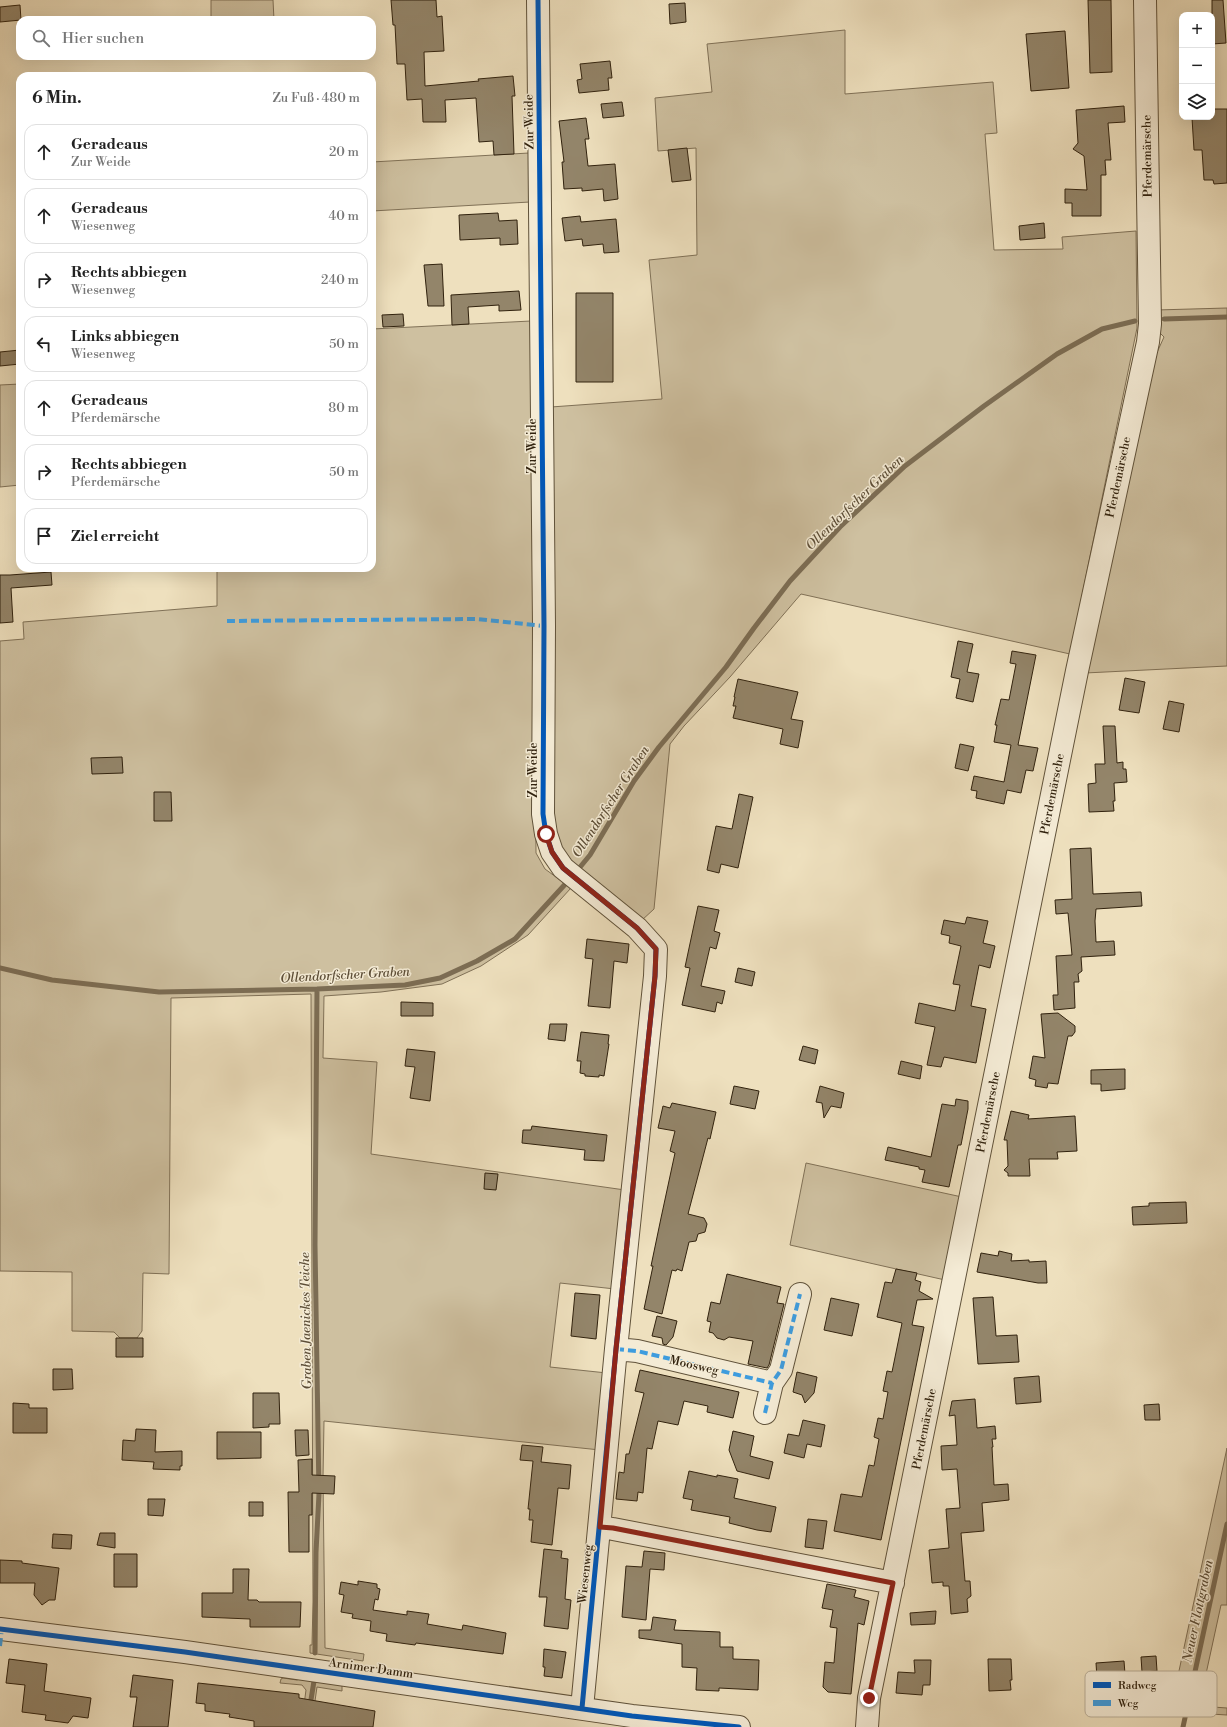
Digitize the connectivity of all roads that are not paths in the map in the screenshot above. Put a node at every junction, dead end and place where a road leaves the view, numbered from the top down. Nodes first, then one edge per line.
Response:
1 (538, 0) edge
2 (1145, 0) edge
3 (570, 874) joint
4 (800, 1294) dead end
5 (616, 1349) junction
6 (772, 1383) junction
7 (765, 1413) dead end
8 (600, 1527) junction
9 (893, 1583) junction
10 (1, 1635) edge
11 (582, 1708) junction
12 (739, 1727) edge
13 (867, 1727) edge

1 - 3 street, Zur Weide
2 - 9 street, Pferdemärsche
3 - 5 street, Wiesenweg
4 - 6 street
5 - 6 street, Moosweg
5 - 8 street, Wiesenweg
6 - 7 street
8 - 9 street
8 - 11 street, Wiesenweg
9 - 13 street, Pferdemärsche
10 - 11 street, Arnimer Damm
11 - 12 street, Arnimer Damm

